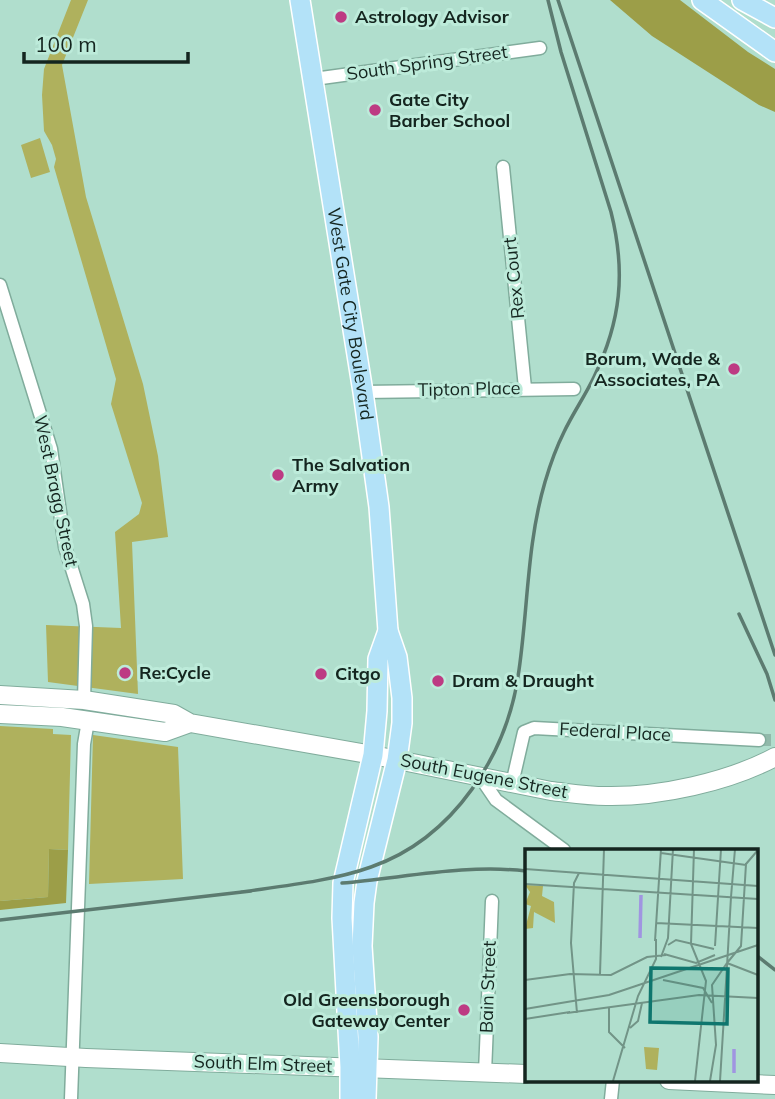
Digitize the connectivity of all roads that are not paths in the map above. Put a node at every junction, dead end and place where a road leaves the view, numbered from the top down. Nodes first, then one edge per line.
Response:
1 (300, 0) edge
2 (702, 0) edge
3 (742, 0) edge
4 (775, 18) edge
5 (540, 48) dead end
6 (775, 52) edge
7 (314, 79) junction
8 (503, 167) dead end
9 (0, 285) edge
10 (525, 388) junction
11 (574, 389) dead end
12 (363, 392) junction
13 (388, 631) junction
14 (0, 695) edge
15 (83, 700) junction
16 (0, 715) edge
17 (88, 721) junction
18 (190, 723) junction
19 (759, 740) tunnel mouth
20 (373, 755) junction
21 (775, 757) edge
22 (397, 760) junction
23 (481, 778) junction
24 (512, 784) junction
25 (563, 849) edge
26 (492, 901) dead end
27 (0, 1053) edge
28 (73, 1057) junction
29 (359, 1068) junction
30 (485, 1073) junction
31 (525, 1074) edge
32 (711, 1082) edge
33 (775, 1085) edge
34 (71, 1099) edge
35 (350, 1099) edge
36 (366, 1099) edge

1 - 7 main road, West Gate City Boulevard
2 - 6 main road
3 - 4 main road
5 - 7 street, South Spring Street
7 - 12 main road, West Gate City Boulevard
8 - 10 street, Rex Court
9 - 15 street, West Bragg Street
10 - 11 street, Tipton Place
10 - 12 street, Tipton Place
12 - 13 main road, West Gate City Boulevard
13 - 20 main road, West Gate City Boulevard
13 - 22 main road, West Gate City Boulevard
14 - 15 main road, South Eugene Street
15 - 18 main road, South Eugene Street
16 - 17 main road, South Eugene Street
17 - 18 main road, South Eugene Street
17 - 28 street
18 - 20 main road, South Eugene Street
19 - 24 street, Federal Place
20 - 22 main road, South Eugene Street
20 - 29 main road, West Gate City Boulevard
21 - 24 main road, South Eugene Street
22 - 23 main road, South Eugene Street
22 - 29 main road, West Gate City Boulevard
23 - 24 main road, South Eugene Street
23 - 25 street
26 - 30 street, Bain Street
27 - 28 main road, South Elm Street
28 - 29 main road, South Elm Street
28 - 34 street
29 - 30 main road, South Elm Street
29 - 35 main road
29 - 36 main road
30 - 31 main road, South Elm Street
32 - 33 main road

